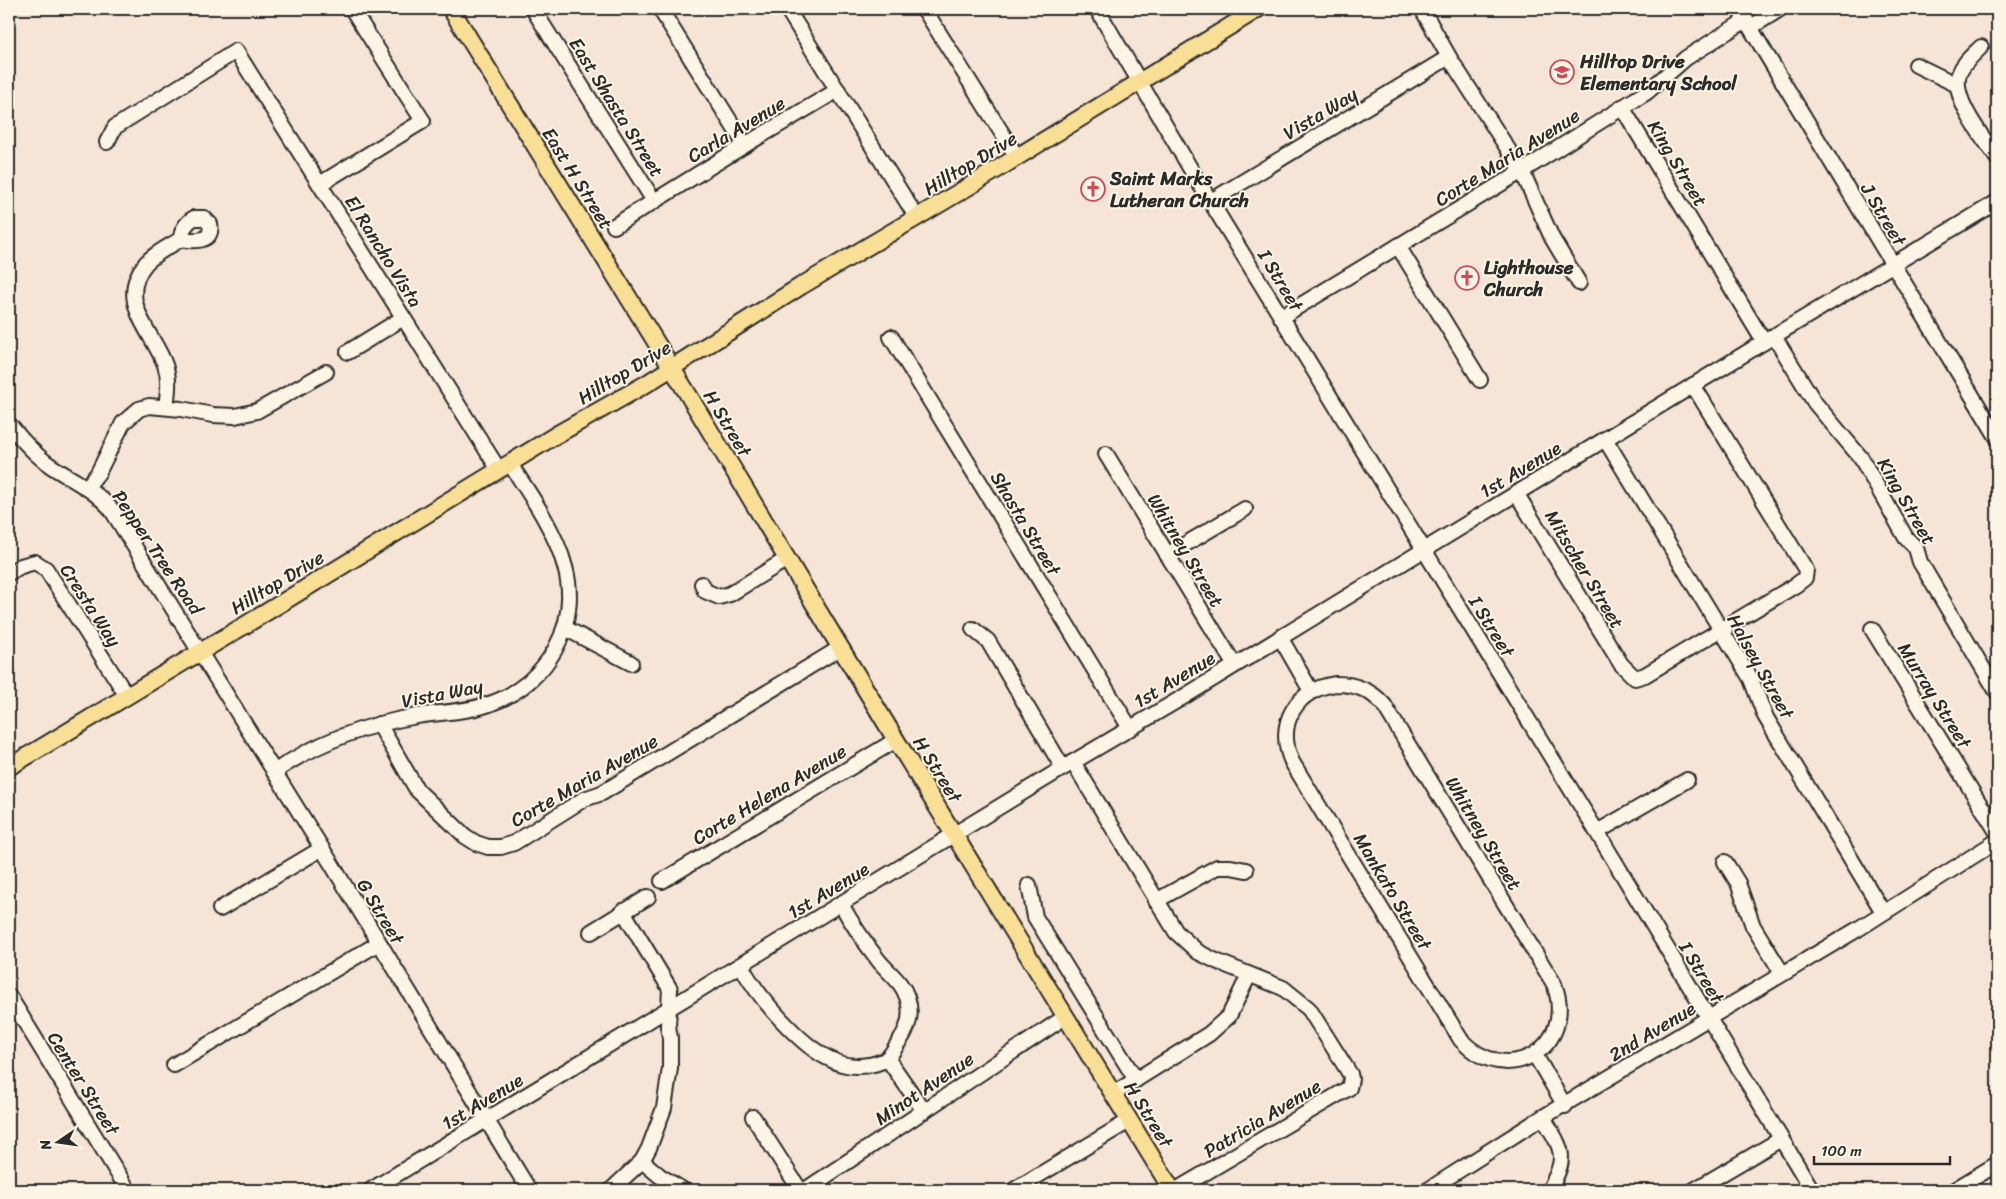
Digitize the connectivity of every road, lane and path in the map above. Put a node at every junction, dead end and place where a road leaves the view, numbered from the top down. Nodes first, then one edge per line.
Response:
1 (352, 9) edge
2 (451, 9) edge
3 (533, 9) edge
4 (660, 9) edge
5 (787, 9) edge
6 (924, 9) edge
7 (1097, 9) edge
8 (1258, 9) edge
9 (1422, 9) edge
10 (1780, 9) edge
11 (1745, 19) edge
12 (1981, 47) dead end
13 (1449, 57) junction
14 (1916, 65) dead end
15 (1140, 81) junction
16 (1957, 85) junction
17 (838, 90) junction
18 (1622, 107) junction
19 (106, 142) dead end
20 (745, 145) junction
21 (1017, 157) junction
22 (1997, 158) edge
23 (1522, 171) junction
24 (320, 184) junction
25 (654, 200) junction
26 (1211, 201) junction
27 (1997, 202) edge
28 (917, 218) junction
29 (614, 226) dead end
30 (181, 239) dead end
31 (1398, 246) junction
32 (1893, 265) junction
33 (1579, 283) dead end
34 (1281, 317) junction
35 (404, 318) junction
36 (890, 337) dead end
37 (1768, 339) junction
38 (348, 352) dead end
39 (671, 367) junction
40 (326, 372) dead end
41 (1480, 380) dead end
42 (1693, 385) junction
43 (166, 407) junction
44 (1992, 418) edge
45 (9, 424) edge
46 (1997, 437) edge
47 (1605, 439) junction
48 (1106, 454) dead end
49 (504, 467) junction
50 (87, 487) junction
51 (1516, 493) junction
52 (1245, 509) dead end
53 (1423, 549) junction
54 (1167, 555) junction
55 (787, 559) junction
56 (9, 573) edge
57 (702, 584) dead end
58 (565, 628) junction
59 (1872, 628) dead end
60 (973, 630) dead end
61 (1720, 630) junction
62 (1280, 637) junction
63 (840, 648) junction
64 (200, 651) junction
65 (631, 663) dead end
66 (1234, 664) junction
67 (1311, 691) junction
68 (1997, 692) edge
69 (127, 696) junction
70 (379, 724) junction
71 (1130, 728) junction
72 (896, 740) junction
73 (1068, 765) junction
74 (9, 767) edge
75 (274, 772) junction
76 (1686, 780) dead end
77 (1597, 832) junction
78 (1997, 832) edge
79 (954, 834) junction
80 (1997, 841) edge
81 (321, 849) junction
82 (1725, 862) dead end
83 (1246, 870) dead end
84 (662, 881) dead end
85 (1029, 885) dead end
86 (648, 897) dead end
87 (1156, 901) junction
88 (841, 904) junction
89 (220, 909) dead end
90 (624, 911) junction
91 (1883, 912) junction
92 (591, 932) dead end
93 (378, 943) junction
94 (741, 965) junction
95 (1782, 973) junction
96 (1250, 974) junction
97 (9, 996) edge
98 (670, 1009) junction
99 (1065, 1017) junction
100 (1708, 1019) junction
101 (1534, 1055) junction
102 (888, 1058) junction
103 (174, 1065) dead end
104 (1136, 1080) junction
105 (1113, 1094) junction
106 (1565, 1106) junction
107 (924, 1111) junction
108 (753, 1117) dead end
109 (1543, 1118) junction
110 (486, 1120) junction
111 (1129, 1121) junction
112 (1781, 1139) junction
113 (642, 1161) junction
114 (1997, 1164) edge
115 (128, 1190) edge
116 (371, 1190) edge
117 (529, 1190) edge
118 (611, 1190) edge
119 (683, 1190) edge
120 (800, 1190) edge
121 (804, 1190) edge
122 (1014, 1190) edge
123 (1174, 1190) edge
124 (1428, 1190) edge
125 (1548, 1190) edge
126 (1694, 1190) edge
127 (1812, 1190) edge
128 (1954, 1190) edge

1 - 24 street
2 - 39 main road, East H Street
3 - 25 street, East Shasta Street
4 - 20 street
5 - 17 street
6 - 21 street
7 - 15 street, I Street
8 - 15 main road, Hilltop Drive
9 - 13 street
10 - 11 street, Corte Maria Avenue
11 - 18 street, Corte Maria Avenue
11 - 32 street, J Street
12 - 16 street
13 - 23 street
13 - 26 street, Vista Way
14 - 16 street
15 - 21 main road, Hilltop Drive
15 - 26 street, I Street
16 - 22 street
17 - 20 street, Carla Avenue
17 - 28 street
18 - 23 street, Corte Maria Avenue
18 - 37 street, King Street
19 - 24 street, El Rancho Vista
20 - 25 street, Carla Avenue
21 - 28 main road, Hilltop Drive
23 - 31 street, Corte Maria Avenue
23 - 33 street
24 - 35 street, El Rancho Vista
25 - 29 street, Carla Avenue
26 - 34 street, I Street
27 - 32 street, 1st Avenue
28 - 39 main road, Hilltop Drive
30 - 43 street
31 - 34 street, Corte Maria Avenue
31 - 41 street
32 - 37 street, 1st Avenue
32 - 44 street, J Street
34 - 53 street, I Street
35 - 38 street
35 - 49 street, El Rancho Vista
36 - 71 street, Shasta Street
37 - 42 street, 1st Avenue
37 - 68 street, King Street
39 - 49 main road, Hilltop Drive
39 - 55 main road, H Street
40 - 43 street
42 - 47 street, 1st Avenue
42 - 61 street
43 - 50 street
44 - 46 street, J Street
45 - 50 street, Pepper Tree Road
47 - 51 street, 1st Avenue
47 - 61 street, Halsey Street
48 - 54 street, Whitney Street
49 - 58 street, Vista Way
49 - 64 main road, Hilltop Drive
50 - 64 street, Pepper Tree Road
51 - 53 street, 1st Avenue
51 - 61 street, Mitscher Street
52 - 54 street
53 - 62 street, 1st Avenue
53 - 77 street, I Street
54 - 66 street, Whitney Street
55 - 57 street
55 - 63 main road, H Street
56 - 69 street, Cresta Way
58 - 65 street
58 - 70 street, Vista Way
59 - 78 street, Murray Street
60 - 73 street
61 - 91 street, Halsey Street
62 - 66 street, 1st Avenue
62 - 67 street
63 - 70 street, Corte Maria Avenue
63 - 72 main road, H Street
64 - 69 main road, Hilltop Drive
64 - 75 street, G Street
66 - 71 street, 1st Avenue
67 - 101 street, Mankato Street
67 - 101 street, Whitney Street
69 - 74 main road, Hilltop Drive
70 - 75 street, Vista Way
71 - 73 street, 1st Avenue
72 - 79 main road, H Street
72 - 84 street, Corte Helena Avenue
73 - 79 street, 1st Avenue
73 - 87 street
75 - 81 street, G Street
76 - 77 street
77 - 100 street, I Street
79 - 88 street, 1st Avenue
79 - 99 main road, H Street
80 - 91 street, 2nd Avenue
81 - 89 street
81 - 93 street, G Street
82 - 95 street
83 - 87 street
85 - 104 street
86 - 90 street
87 - 96 street
88 - 94 street, 1st Avenue
88 - 102 street
90 - 92 street
90 - 98 street
91 - 95 street, 2nd Avenue
93 - 103 street
93 - 110 street, G Street
94 - 98 street, 1st Avenue
94 - 102 street
95 - 100 street, 2nd Avenue
96 - 104 street
96 - 123 street, Patricia Avenue
97 - 115 street, Center Street
98 - 110 street, 1st Avenue
98 - 113 street
99 - 105 main road, H Street
99 - 107 street, Minot Avenue
100 - 106 street, 2nd Avenue
100 - 112 street, I Street
101 - 106 street
102 - 107 street
104 - 105 street
105 - 111 main road, H Street
106 - 109 street, 2nd Avenue
107 - 121 street, Minot Avenue
108 - 120 street
109 - 124 street, 2nd Avenue
109 - 125 street
110 - 116 street, 1st Avenue
110 - 117 street, G Street
111 - 122 street
111 - 123 main road, H Street
112 - 126 street
112 - 127 street, I Street
113 - 118 street
113 - 119 street
114 - 128 street

